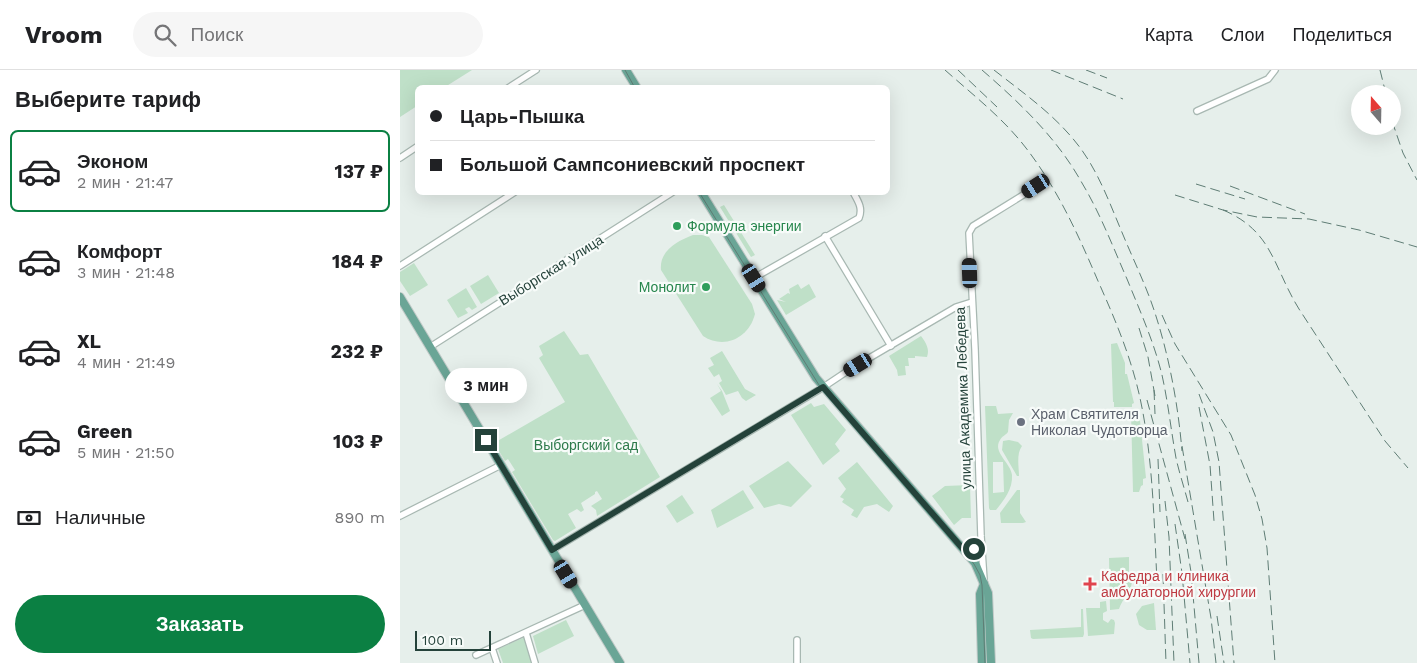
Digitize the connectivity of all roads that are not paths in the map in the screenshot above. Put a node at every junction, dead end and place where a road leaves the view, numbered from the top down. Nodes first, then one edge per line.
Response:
1 (536, 70) edge
2 (626, 70) edge
3 (1275, 70) edge
4 (513, 85) edge
5 (635, 85) edge
6 (1197, 111) dead end
7 (415, 148) edge
8 (400, 158) edge
9 (1036, 186) dead end
10 (510, 195) edge
11 (668, 195) edge
12 (703, 195) edge
13 (854, 195) edge
14 (825, 236) junction
15 (400, 266) edge
16 (754, 278) junction
17 (400, 297) edge
18 (972, 302) junction
19 (891, 346) junction
20 (430, 347) junction
21 (823, 387) junction
22 (501, 465) junction
23 (400, 516) edge
24 (981, 542) junction
25 (963, 549) junction
26 (552, 550) junction
27 (984, 584) junction
28 (585, 605) junction
29 (526, 633) junction
30 (797, 640) dead end
31 (492, 648) junction
32 (476, 655) dead end
33 (497, 663) edge
34 (535, 663) edge
35 (620, 663) edge
36 (797, 663) edge
37 (982, 663) edge
38 (991, 663) edge

1 - 4 street
2 - 5 main road
3 - 6 street
7 - 8 street
9 - 18 street, улица Академика Лебедева
10 - 15 street
11 - 20 street, Выборгская улица
12 - 16 main road
13 - 14 street
14 - 16 street
14 - 19 street
16 - 21 main road
17 - 20 main road
18 - 19 street
18 - 24 street, улица Академика Лебедева
19 - 21 street
20 - 22 main road
21 - 25 main road
21 - 26 street
22 - 23 street
22 - 26 main road
24 - 25 street
24 - 27 street, улица Академика Лебедева
25 - 27 main road
26 - 28 main road
27 - 37 main road, улица Академика Лебедева
27 - 38 main road, улица Академика Лебедева
28 - 29 street
28 - 35 main road
29 - 31 street
29 - 34 street
30 - 36 street
31 - 32 street
31 - 33 street

